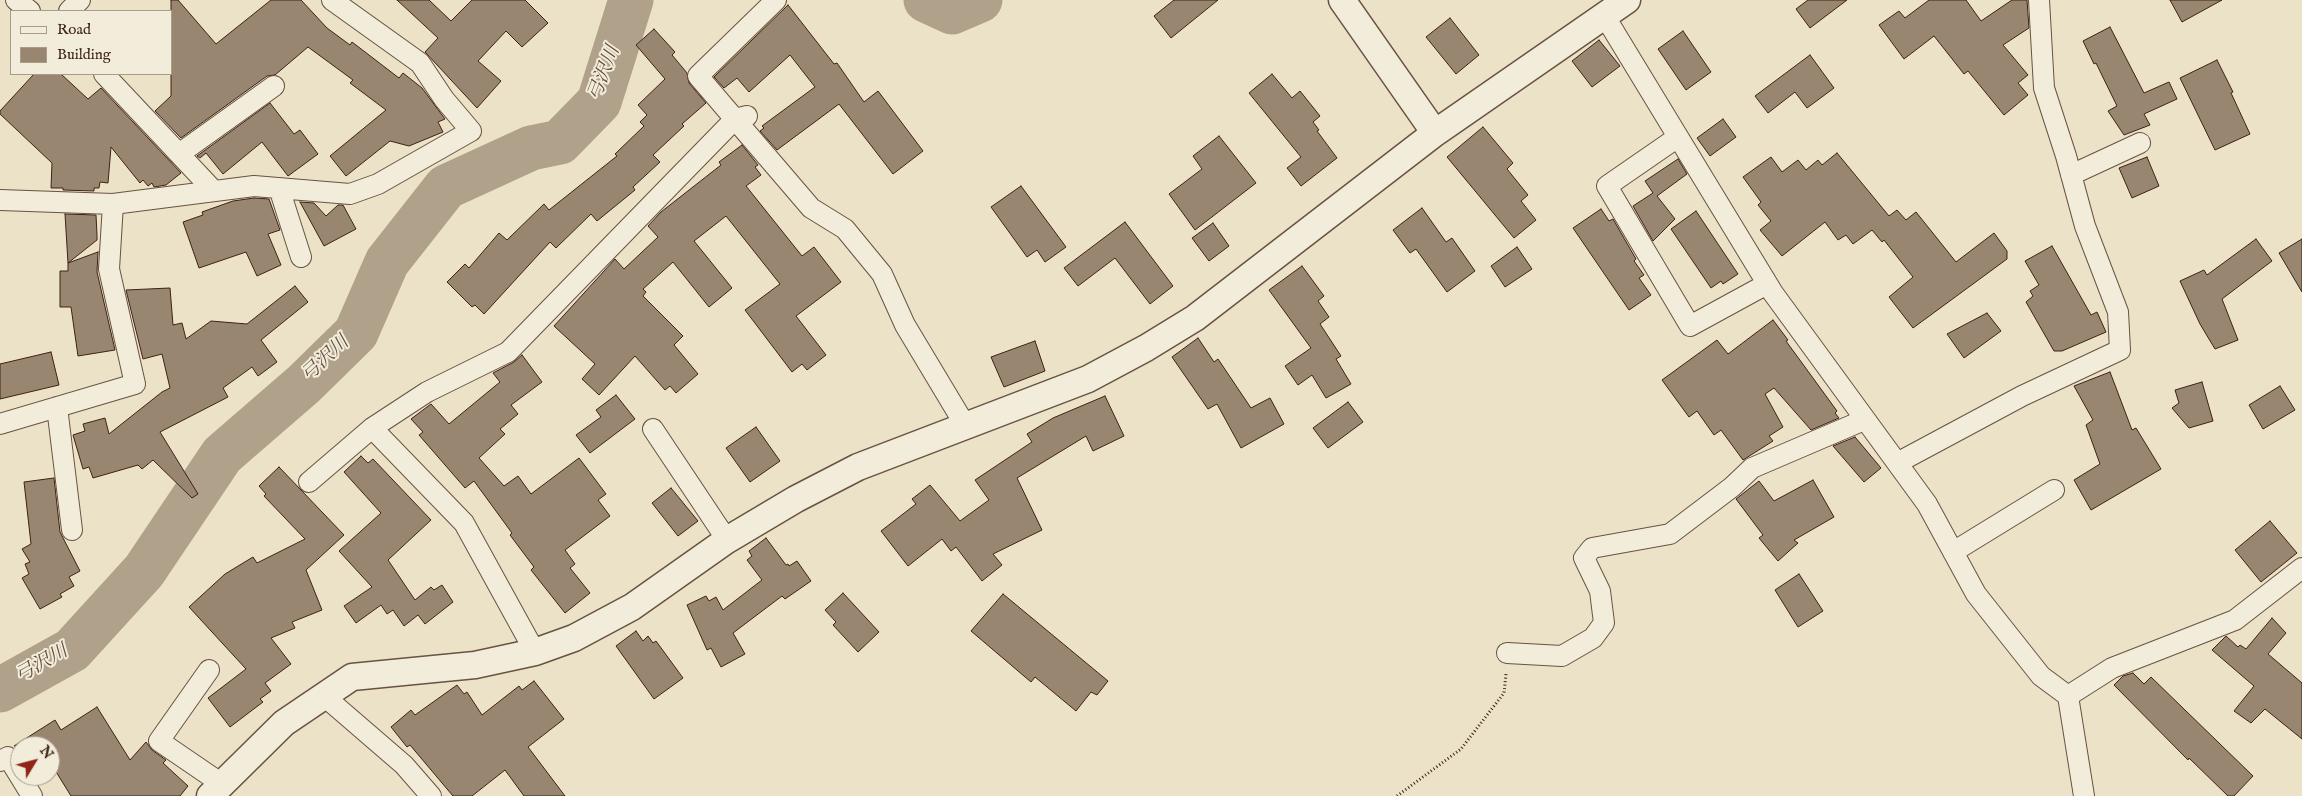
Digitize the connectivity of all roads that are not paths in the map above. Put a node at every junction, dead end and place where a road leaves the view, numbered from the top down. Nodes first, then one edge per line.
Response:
1 (16, 0) edge
2 (80, 0) edge
3 (332, 0) edge
4 (776, 0) edge
5 (1342, 0) edge
6 (1627, 0) edge
7 (2039, 0) edge
8 (29, 10) edge
9 (70, 10) edge
10 (1604, 15) junction
11 (105, 75) edge
12 (274, 86) dead end
13 (741, 118) junction
14 (1434, 133) junction
15 (1678, 137) junction
16 (2140, 143) dead end
17 (179, 154) junction
18 (2071, 175) junction
19 (279, 188) junction
20 (213, 190) junction
21 (0, 200) edge
22 (113, 204) junction
23 (301, 257) dead end
24 (1767, 284) junction
25 (57, 407) junction
26 (1864, 420) junction
27 (0, 424) edge
28 (965, 426) junction
29 (372, 428) junction
30 (653, 429) dead end
31 (1897, 463) junction
32 (309, 482) dead end
33 (2054, 490) dead end
34 (72, 530) dead end
35 (727, 540) junction
36 (1953, 552) junction
37 (2302, 568) edge
38 (535, 652) junction
39 (1507, 653) road end
40 (209, 670) dead end
41 (324, 696) junction
42 (2068, 696) junction
43 (0, 761) edge
44 (216, 790) edge
45 (32, 796) edge
46 (431, 796) edge
47 (2084, 796) edge

1 - 8 street
2 - 9 street
3 - 19 street
4 - 13 street
5 - 14 street
6 - 10 street
7 - 18 street
10 - 14 street
10 - 15 street
11 - 17 street
12 - 17 street
13 - 28 street
13 - 29 street
14 - 28 street
15 - 24 street
15 - 24 street
16 - 18 street
17 - 20 street
18 - 31 street
19 - 20 street
19 - 23 street
20 - 22 street
21 - 22 street
22 - 25 street
24 - 26 street
25 - 27 street
25 - 34 street
26 - 31 street
26 - 39 street
28 - 35 street
29 - 32 street
29 - 38 street
30 - 35 street
31 - 36 street
33 - 36 street
35 - 38 street
36 - 42 street
37 - 42 street
38 - 41 street
40 - 44 street
41 - 44 street
41 - 46 street
42 - 47 street
43 - 45 street

